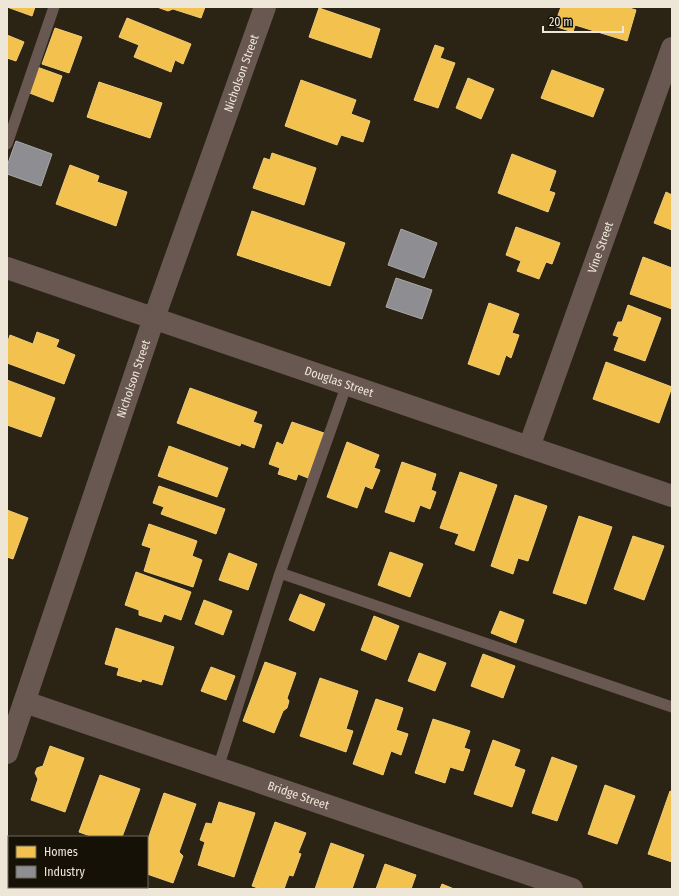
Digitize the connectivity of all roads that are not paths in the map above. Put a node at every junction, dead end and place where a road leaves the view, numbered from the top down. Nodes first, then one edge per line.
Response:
1 (54, 7) edge
2 (265, 7) edge
3 (672, 48) edge
4 (7, 144) edge
5 (7, 268) edge
6 (154, 318) junction
7 (347, 384) junction
8 (529, 447) junction
9 (672, 496) edge
10 (280, 573) junction
11 (25, 702) junction
12 (672, 707) edge
13 (7, 753) edge
14 (218, 768) junction
15 (572, 889) edge

1 - 4 lane
2 - 6 street, Nicholson Street
3 - 8 street, Vine Street
5 - 6 street, Douglas Street
6 - 7 street, Douglas Street
6 - 11 street, Nicholson Street
7 - 8 street, Douglas Street
7 - 10 lane
8 - 9 street, Douglas Street
10 - 12 lane
10 - 14 lane
11 - 13 street, Nicholson Street
11 - 14 street, Bridge Street
14 - 15 street, Bridge Street

